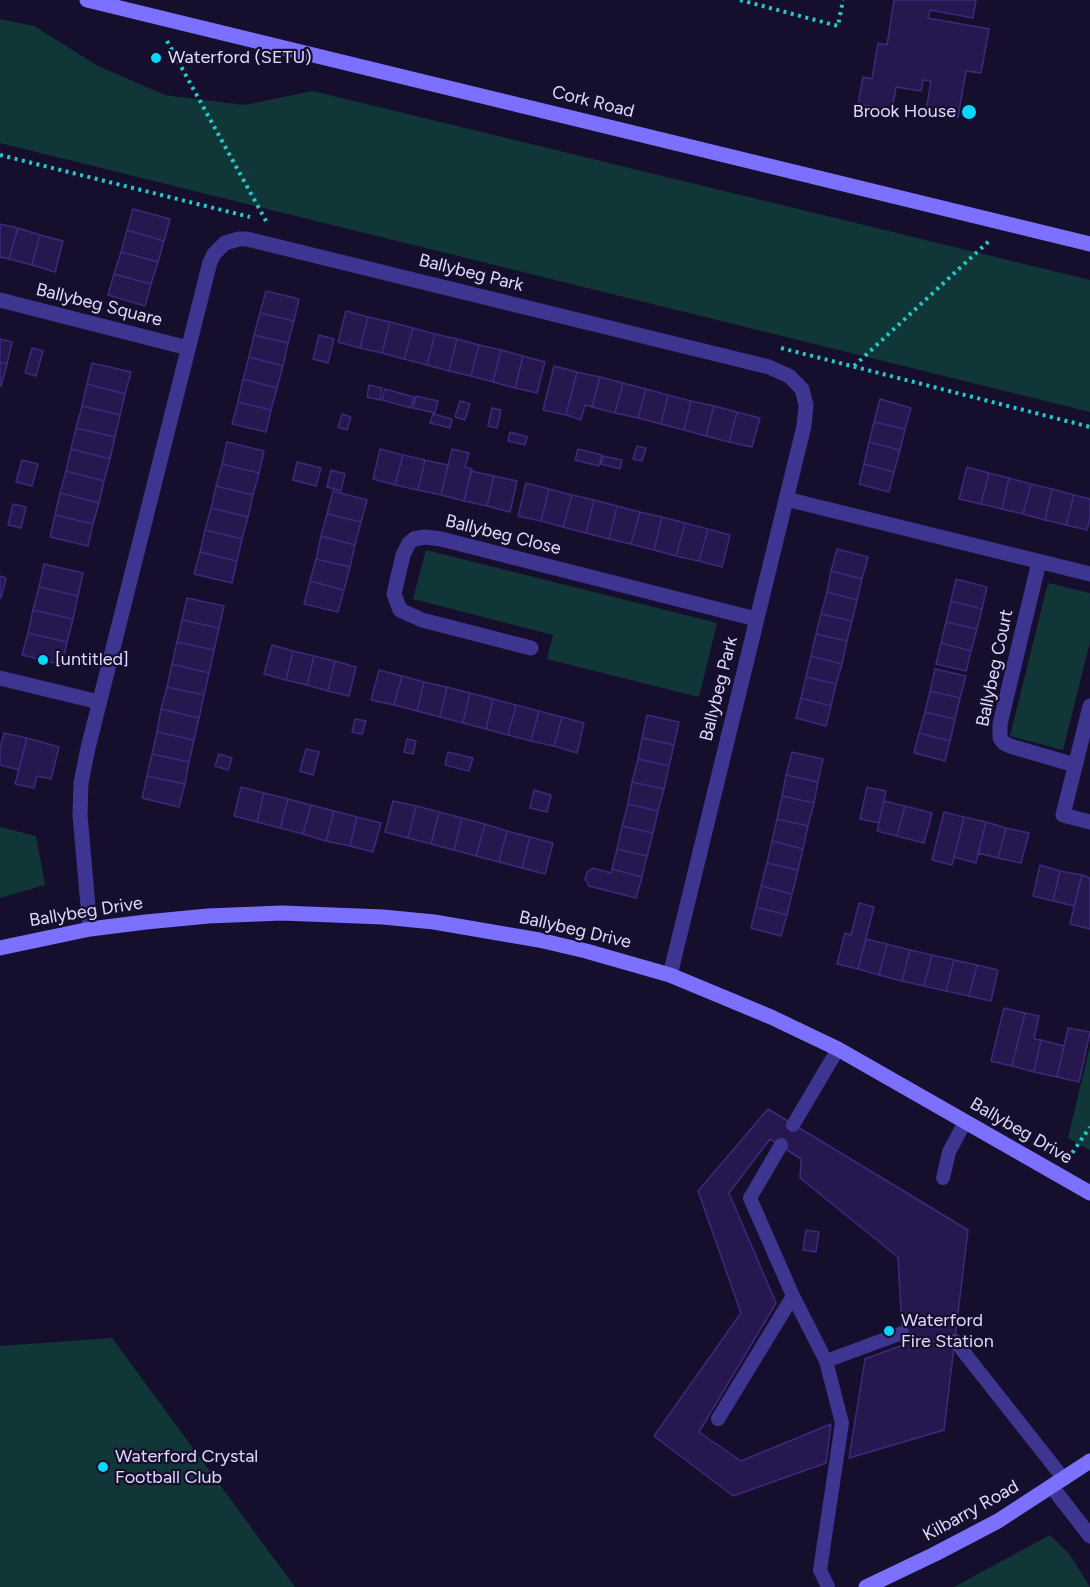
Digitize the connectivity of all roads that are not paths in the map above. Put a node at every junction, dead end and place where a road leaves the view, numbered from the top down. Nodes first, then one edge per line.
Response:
1 (87, 0) edge
2 (1090, 244) edge
3 (0, 300) edge
4 (188, 348) junction
5 (786, 499) junction
6 (1039, 562) junction
7 (1090, 574) edge
8 (756, 619) junction
9 (531, 648) dead end
10 (0, 678) edge
11 (99, 702) junction
12 (1090, 705) edge
13 (1076, 765) junction
14 (1090, 822) edge
15 (90, 929) junction
16 (0, 948) edge
17 (669, 975) junction
18 (838, 1049) junction
19 (965, 1122) junction
20 (793, 1125) dead end
21 (781, 1145) dead end
22 (943, 1178) dead end
23 (1090, 1193) edge
24 (793, 1296) junction
25 (902, 1334) dead end
26 (955, 1341) dead end
27 (826, 1361) junction
28 (718, 1419) dead end
29 (1090, 1461) edge
30 (1058, 1483) junction
31 (1090, 1536) edge
32 (828, 1587) edge
33 (866, 1587) edge

1 - 2 street, Cork Road
3 - 4 street, Ballybeg Square
4 - 5 street, Ballybeg Park
4 - 11 street, Ballybeg Park
5 - 6 street
5 - 8 street, Ballybeg Park
6 - 7 street
6 - 13 street, Ballybeg Court
8 - 9 street, Ballybeg Close
8 - 17 street, Ballybeg Park
10 - 11 street
11 - 15 street, Ballybeg Park
12 - 13 street
13 - 14 street
15 - 16 street, Ballybeg Drive
15 - 17 street, Ballybeg Drive
17 - 18 street, Ballybeg Drive
18 - 19 street, Ballybeg Drive
18 - 20 lane
19 - 22 lane
19 - 23 street, Ballybeg Drive
21 - 24 lane
24 - 27 lane
24 - 28 lane
25 - 27 lane
26 - 30 lane
27 - 32 lane
29 - 30 street, Kilbarry Road
30 - 31 street
30 - 33 street, Kilbarry Road

